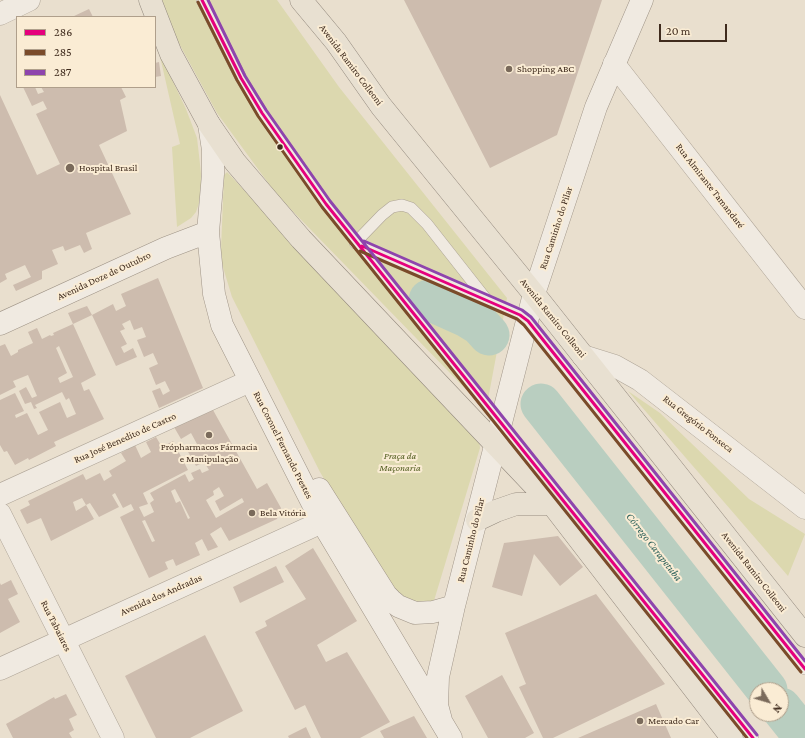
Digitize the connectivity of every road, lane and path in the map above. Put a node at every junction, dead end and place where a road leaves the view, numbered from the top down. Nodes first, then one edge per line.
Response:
1 (29, 0) edge
2 (150, 0) edge
3 (202, 0) edge
4 (301, 0) edge
5 (642, 0) edge
6 (0, 14) edge
7 (614, 64) junction
8 (209, 124) junction
9 (208, 232) junction
10 (355, 243) junction
11 (534, 294) junction
12 (486, 300) junction
13 (805, 308) edge
14 (528, 321) junction
15 (0, 324) edge
16 (583, 356) junction
17 (250, 382) junction
18 (501, 422) junction
19 (283, 444) junction
20 (495, 444) junction
21 (0, 495) edge
22 (552, 504) junction
23 (805, 508) edge
24 (0, 514) edge
25 (477, 520) junction
26 (322, 522) junction
27 (454, 606) junction
28 (805, 636) edge
29 (63, 640) junction
30 (0, 669) edge
31 (805, 669) edge
32 (446, 729) edge
33 (113, 738) edge
34 (732, 738) edge
35 (753, 738) edge

1 - 6 street
2 - 8 main road
3 - 10 lane
4 - 11 main road, Avenida Ramiro Colleoni
5 - 7 street, Rua Caminho do Pilar
7 - 11 street, Rua Caminho do Pilar
7 - 13 street, Rua Almirante Tamandaré
8 - 9 street, Rua Coronel Fernando Prestes
8 - 20 main road
9 - 15 street, Avenida Doze de Outubro
9 - 17 street, Rua Coronel Fernando Prestes
10 - 12 lane
10 - 12 lane
10 - 18 lane
11 - 14 street, Rua Caminho do Pilar
11 - 16 main road, Avenida Ramiro Colleoni
12 - 14 lane
14 - 18 street, Rua Caminho do Pilar
14 - 31 lane
16 - 23 street, Rua Gregório Fonseca
16 - 28 main road, Avenida Ramiro Colleoni
17 - 19 street, Rua Coronel Fernando Prestes
17 - 21 street, Rua José Benedito de Castro
18 - 20 street, Rua Caminho do Pilar
18 - 35 lane
19 - 26 street, Rua Coronel Fernando Prestes
19 - 27 street
20 - 22 main road
20 - 25 street, Rua Caminho do Pilar
22 - 25 main road
22 - 34 main road
24 - 29 street, Rua Tabaiares
25 - 27 street, Rua Caminho do Pilar
26 - 29 street, Avenida dos Andradas
26 - 32 street, Rua Coronel Fernando Prestes
27 - 32 street, Rua Caminho do Pilar
29 - 30 street, Avenida dos Andradas
29 - 33 street, Rua Tabaiares

